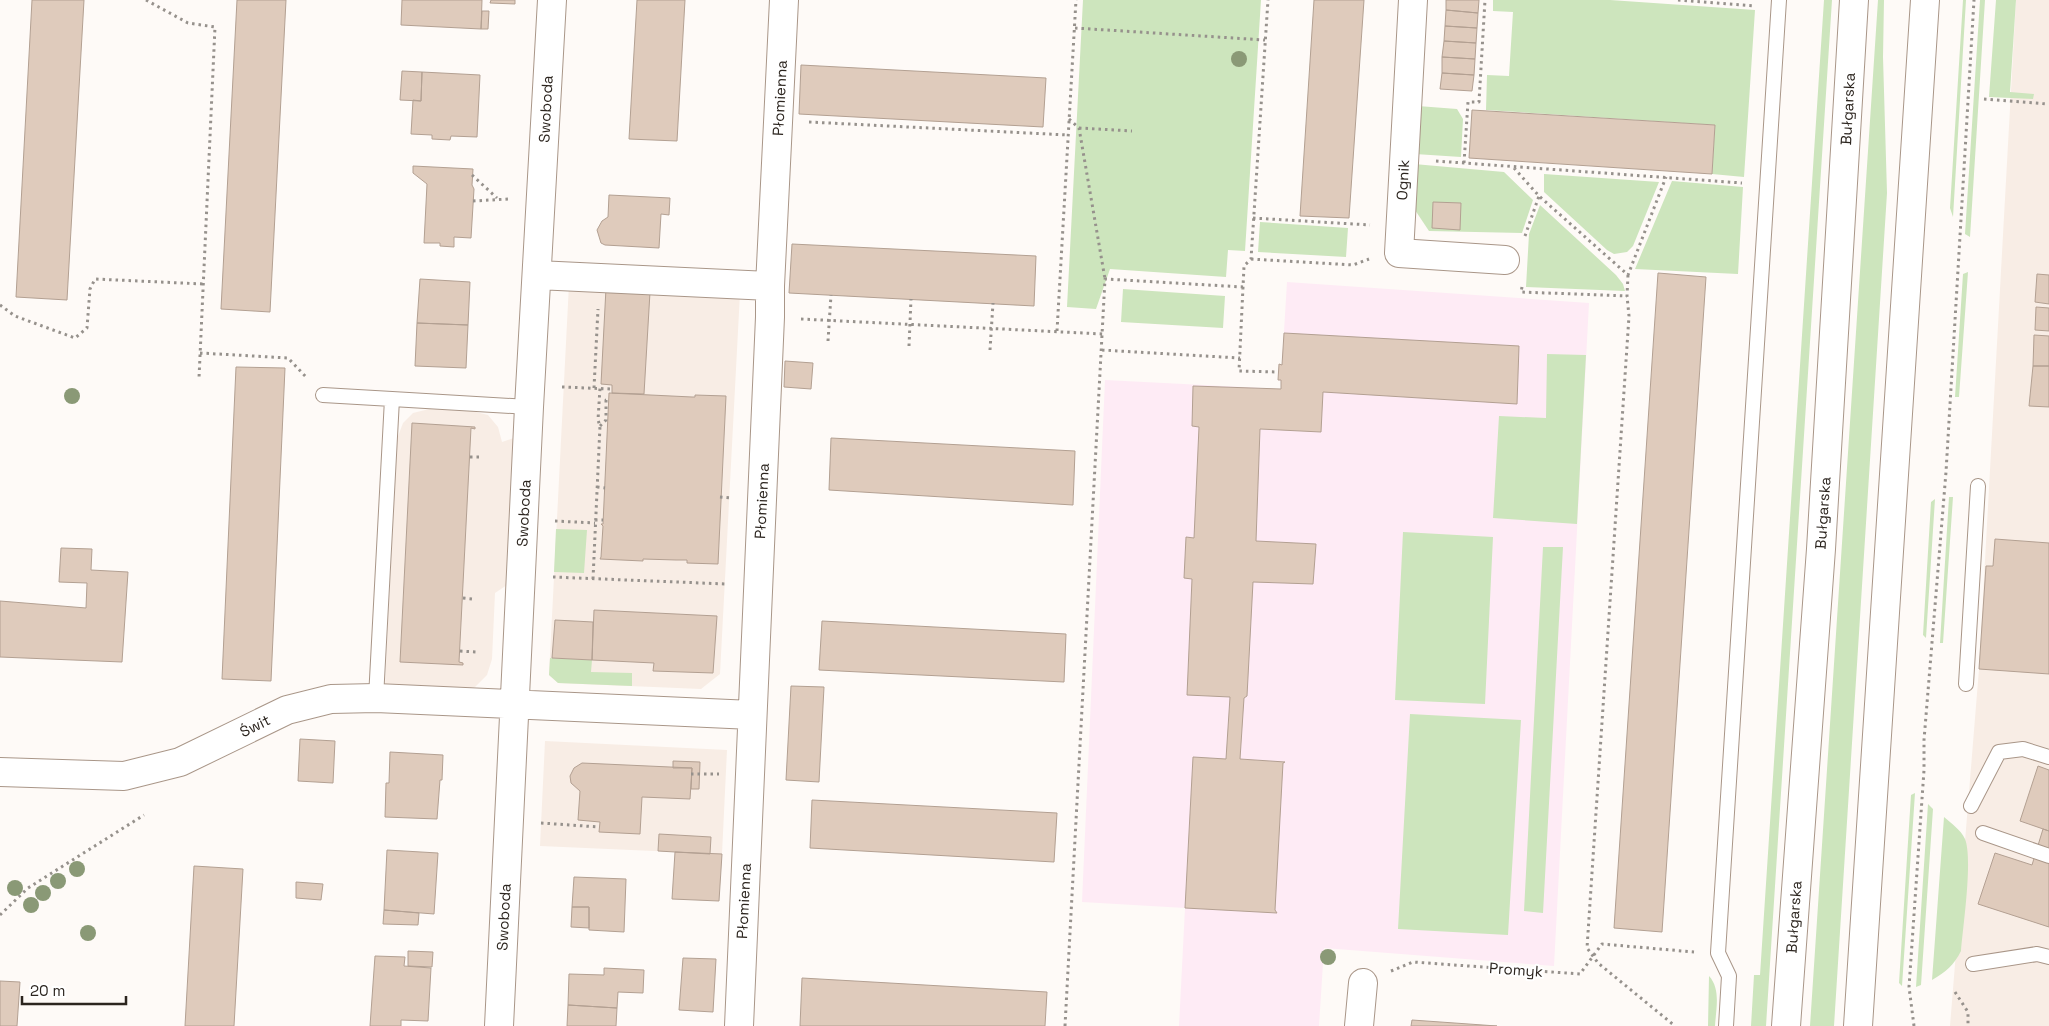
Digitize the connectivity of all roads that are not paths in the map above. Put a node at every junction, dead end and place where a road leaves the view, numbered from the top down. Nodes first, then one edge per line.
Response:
1 (552, 0) edge
2 (784, 0) edge
3 (1413, 0) edge
4 (1779, 0) edge
5 (1854, 0) edge
6 (1924, 0) edge
7 (1515, 252) road end
8 (537, 275) junction
9 (770, 286) junction
10 (323, 395) road end
11 (392, 400) junction
12 (529, 407) junction
13 (1978, 486) dead end
14 (1966, 684) dead end
15 (376, 698) junction
16 (514, 704) junction
17 (752, 716) junction
18 (2049, 757) edge
19 (0, 772) edge
20 (1971, 806) dead end
21 (1983, 833) dead end
22 (2049, 856) edge
23 (2049, 957) edge
24 (1973, 964) dead end
25 (1363, 983) road end
26 (499, 1026) edge
27 (739, 1026) edge
28 (1359, 1026) edge
29 (1726, 1026) edge
30 (1786, 1026) edge
31 (1858, 1026) edge

1 - 8 street, Swoboda
2 - 9 street, Płomienna
3 - 7 street, Ognik
4 - 29 lane
5 - 30 street, Bułgarska
6 - 31 street
8 - 9 street
8 - 12 street, Swoboda
9 - 17 street, Płomienna
10 - 11 lane
11 - 12 lane
11 - 15 lane
12 - 16 street, Swoboda
13 - 14 lane
15 - 16 street, Świt
15 - 19 street, Świt
16 - 17 street
16 - 26 street, Swoboda
17 - 27 street, Płomienna
18 - 20 lane
21 - 22 lane
23 - 24 lane
25 - 28 street

